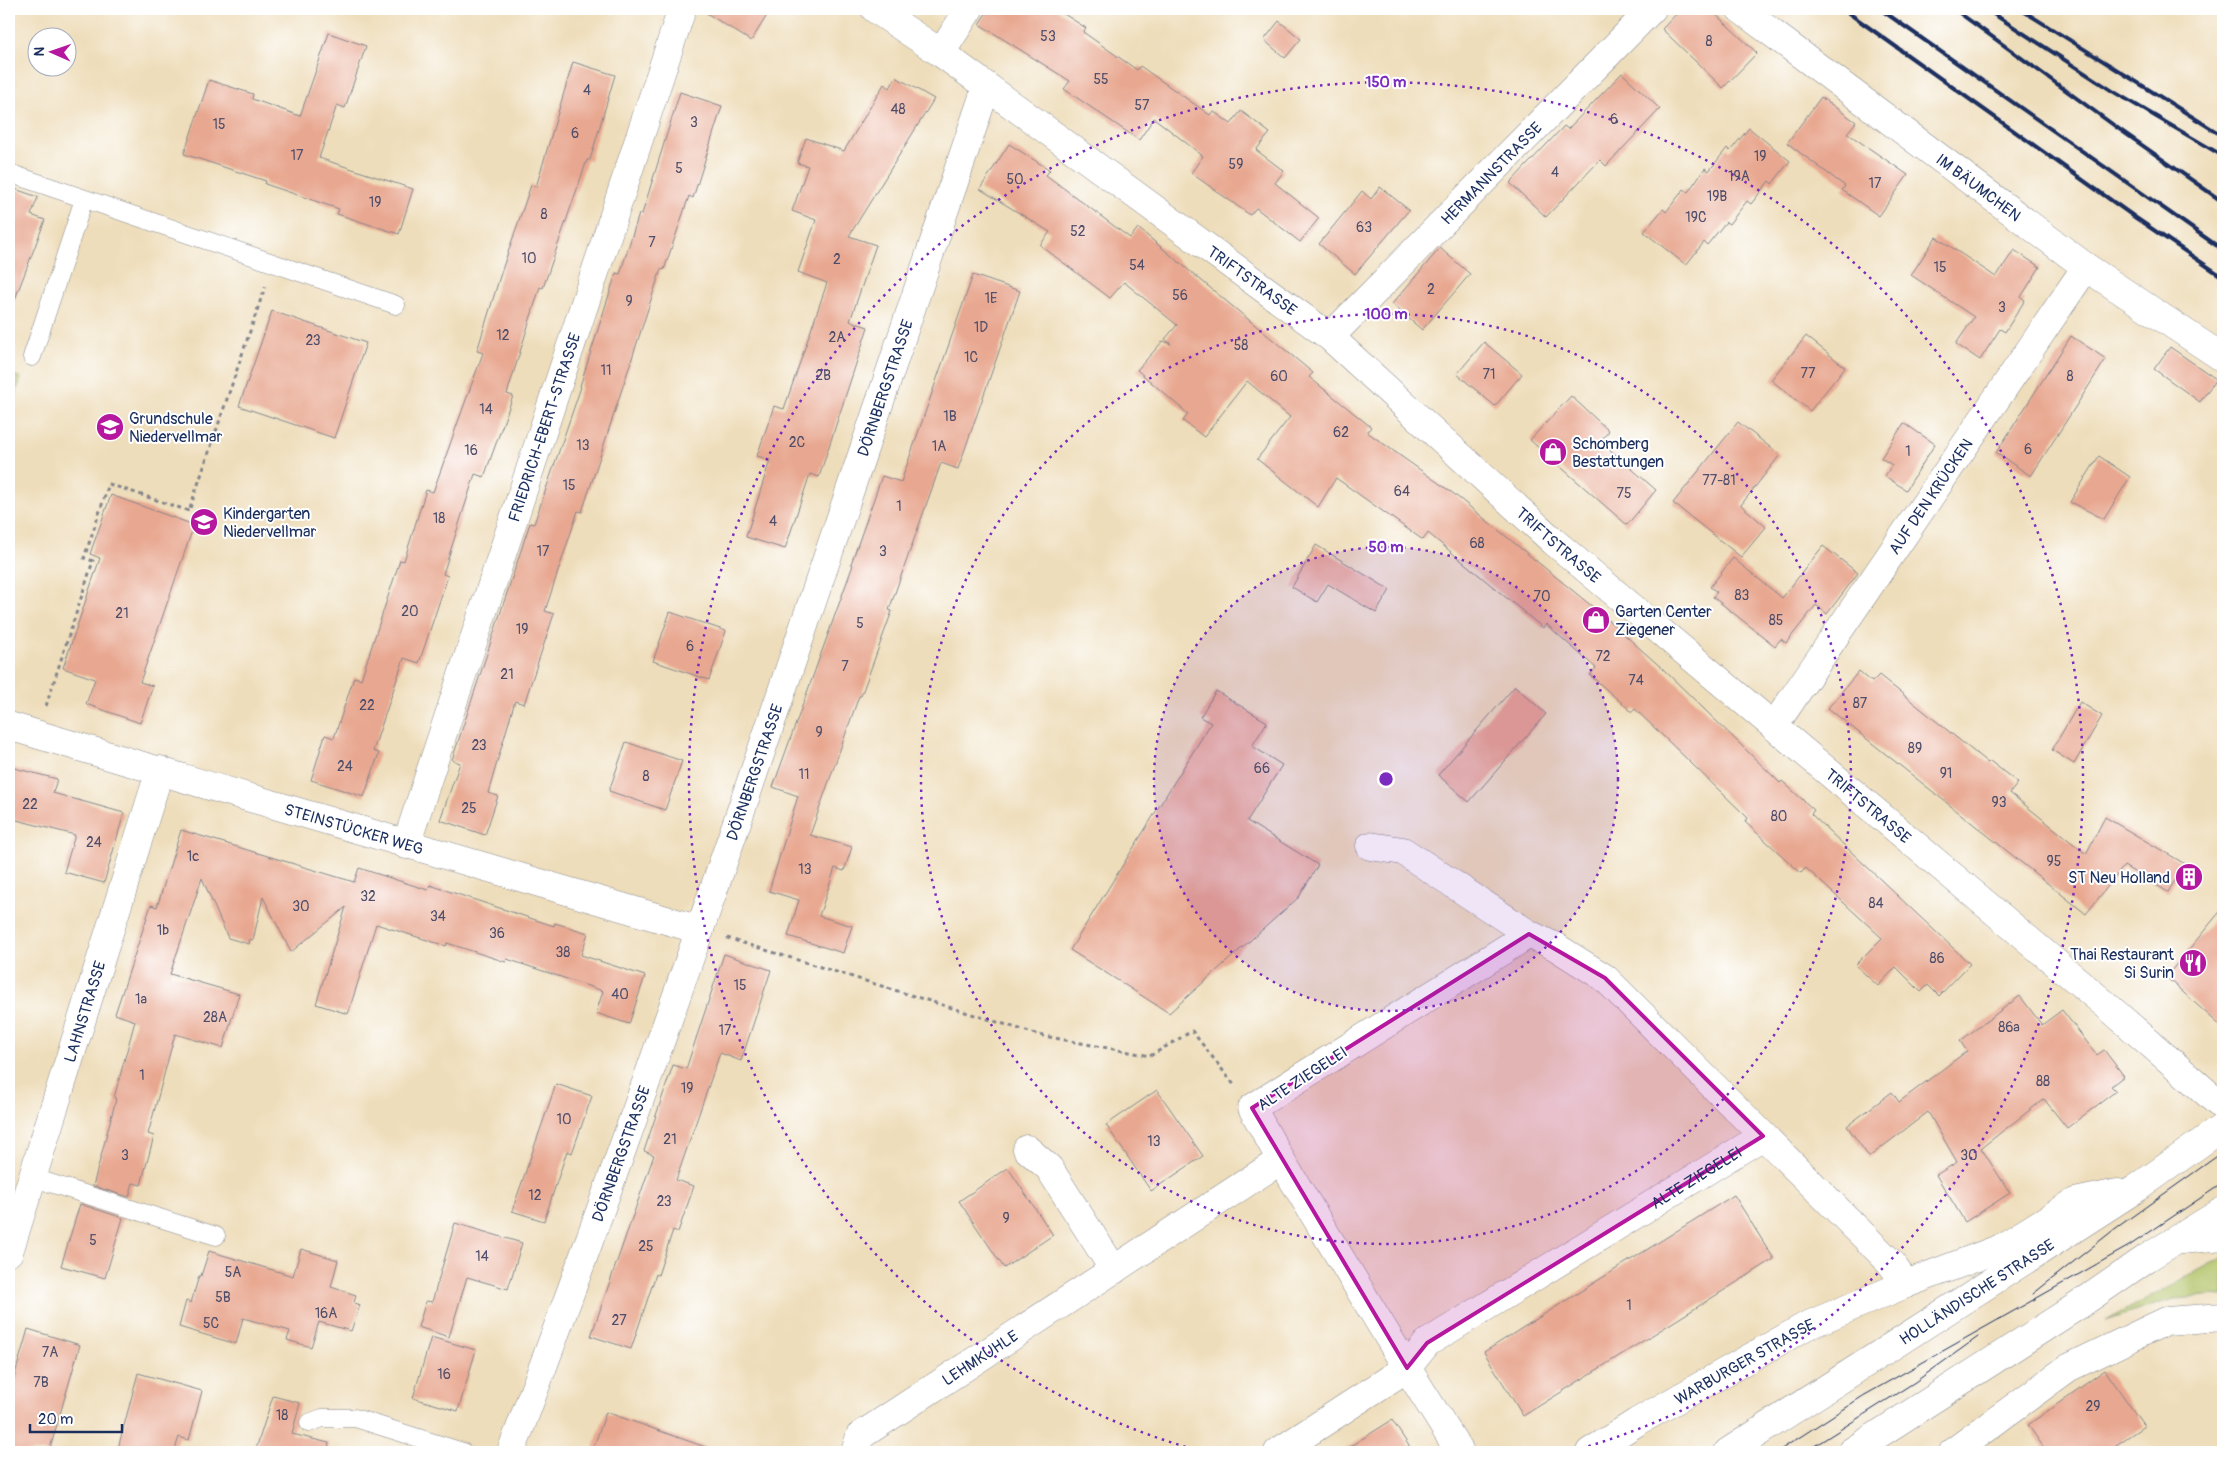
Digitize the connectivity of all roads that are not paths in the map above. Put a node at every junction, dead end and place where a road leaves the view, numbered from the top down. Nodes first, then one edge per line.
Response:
1 (682, 9) edge
2 (875, 9) edge
3 (968, 9) edge
4 (1652, 9) edge
5 (1740, 9) edge
6 (941, 53) junction
7 (986, 88) junction
8 (9, 173) edge
9 (84, 199) junction
10 (2086, 267) junction
11 (396, 305) dead end
12 (1330, 337) junction
13 (32, 357) dead end
14 (2223, 358) edge
15 (9, 726) edge
16 (1774, 726) junction
17 (160, 770) junction
18 (406, 845) junction
19 (1370, 846) dead end
20 (700, 930) junction
21 (1529, 934) junction
22 (2223, 1107) edge
23 (2223, 1127) edge
24 (1763, 1136) junction
25 (1027, 1149) dead end
26 (1281, 1160) junction
27 (31, 1177) junction
28 (2137, 1188) junction
29 (2223, 1210) edge
30 (216, 1236) dead end
31 (2223, 1236) edge
32 (2174, 1241) junction
33 (9, 1252) edge
34 (1114, 1270) junction
35 (1906, 1284) junction
36 (2223, 1317) edge
37 (1407, 1368) junction
38 (310, 1423) dead end
39 (463, 1452) edge
40 (511, 1452) edge
41 (855, 1452) edge
42 (1278, 1452) edge
43 (1460, 1452) edge
44 (1590, 1452) edge
45 (1728, 1452) edge
46 (1851, 1452) edge
47 (1953, 1452) edge

1 - 18 main road, FRIEDRICH-EBERT-STRASSE
2 - 6 main road, TRIFTSTRASSE
3 - 6 main road
4 - 12 main road, HERMANNSTRASSE
5 - 10 main road, IM BÄUMCHEN
6 - 7 main road, TRIFTSTRASSE
7 - 12 main road, TRIFTSTRASSE
7 - 20 main road, DÖRNBERGSTRASSE
8 - 9 lane
9 - 11 lane
9 - 13 lane
10 - 14 main road, IM BÄUMCHEN
10 - 16 main road, AUF DEN KRÜCKEN
12 - 16 main road, TRIFTSTRASSE
15 - 17 main road, STEINSTÜCKER WEG
16 - 22 main road, TRIFTSTRASSE
17 - 18 main road, STEINSTÜCKER WEG
17 - 27 main road, LAHNSTRASSE
18 - 20 main road, STEINSTÜCKER WEG
19 - 21 main road, ALTE ZIEGELEI
20 - 40 main road, DÖRNBERGSTRASSE
21 - 24 main road, ALTE ZIEGELEI
21 - 26 main road, ALTE ZIEGELEI
23 - 28 main road, HOLLÄNDISCHE STRASSE
24 - 35 main road, ALTE ZIEGELEI
24 - 37 main road, ALTE ZIEGELEI
25 - 34 main road
26 - 34 main road, LEHMKUHLE
26 - 37 main road, ALTE ZIEGELEI
27 - 30 lane
27 - 33 main road, LAHNSTRASSE
28 - 35 main road, WARBURGER STRASSE
28 - 45 main road, HOLLÄNDISCHE STRASSE
29 - 32 main road
31 - 32 main road
32 - 46 main road
34 - 41 main road, LEHMKUHLE
35 - 44 main road, WARBURGER STRASSE
36 - 47 main road
37 - 42 main road
37 - 43 main road, ALTE ZIEGELEI
38 - 39 lane

